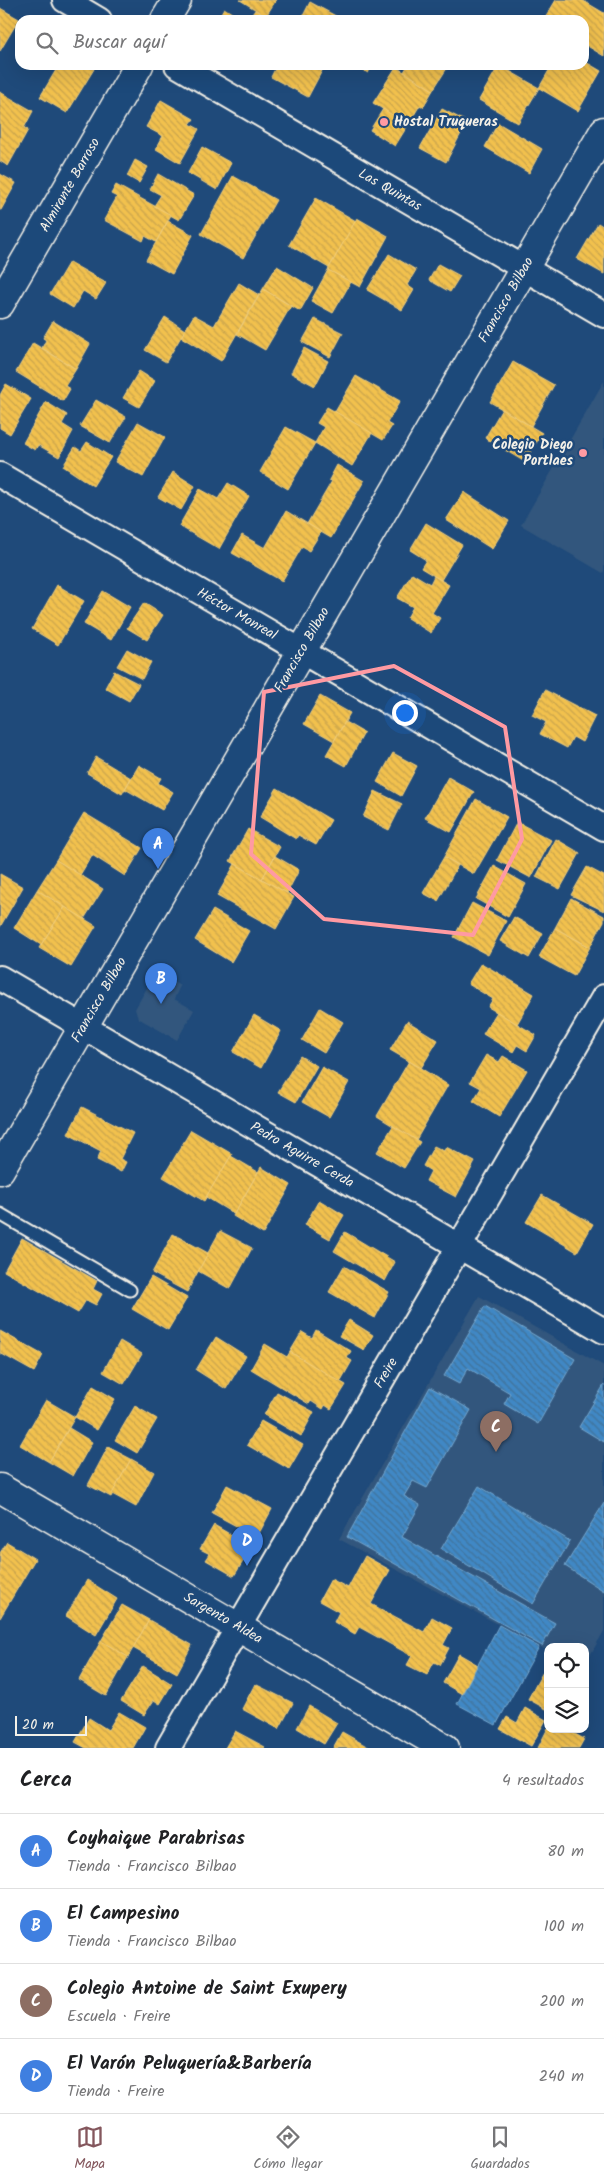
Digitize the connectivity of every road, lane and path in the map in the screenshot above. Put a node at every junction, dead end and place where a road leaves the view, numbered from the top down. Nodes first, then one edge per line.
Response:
1 (65, 0) edge
2 (177, 0) edge
3 (90, 15) edge
4 (168, 15) edge
5 (136, 70) edge
6 (185, 70) edge
7 (604, 130) edge
8 (524, 268) junction
9 (0, 304) edge
10 (604, 315) edge
11 (0, 475) edge
12 (302, 651) junction
13 (604, 828) edge
14 (0, 978) edge
15 (604, 997) edge
16 (83, 1027) junction
17 (0, 1170) edge
18 (0, 1214) edge
19 (459, 1246) junction
20 (130, 1290) dead end
21 (604, 1331) edge
22 (0, 1488) edge
23 (238, 1627) junction
24 (168, 1748) edge
25 (445, 1748) edge

1 - 3 street
2 - 4 street
5 - 9 street, Almirante Barroso
6 - 8 street, Las Quintas
7 - 8 street, Francisco Bilbao
8 - 10 street, Las Quintas
8 - 12 street, Francisco Bilbao
11 - 12 street, Héctor Monreal
12 - 13 street, Héctor Monreal
12 - 16 street, Francisco Bilbao
14 - 16 street, Pedro Aguirre Cerda
15 - 19 street, Freire
16 - 17 street, Francisco Bilbao
16 - 19 street, Pedro Aguirre Cerda
18 - 20 lane
19 - 21 street, Pedro Aguirre Cerda
19 - 23 street, Freire
22 - 23 street, Sargento Aldea
23 - 24 street, Freire
23 - 25 street, Sargento Aldea

